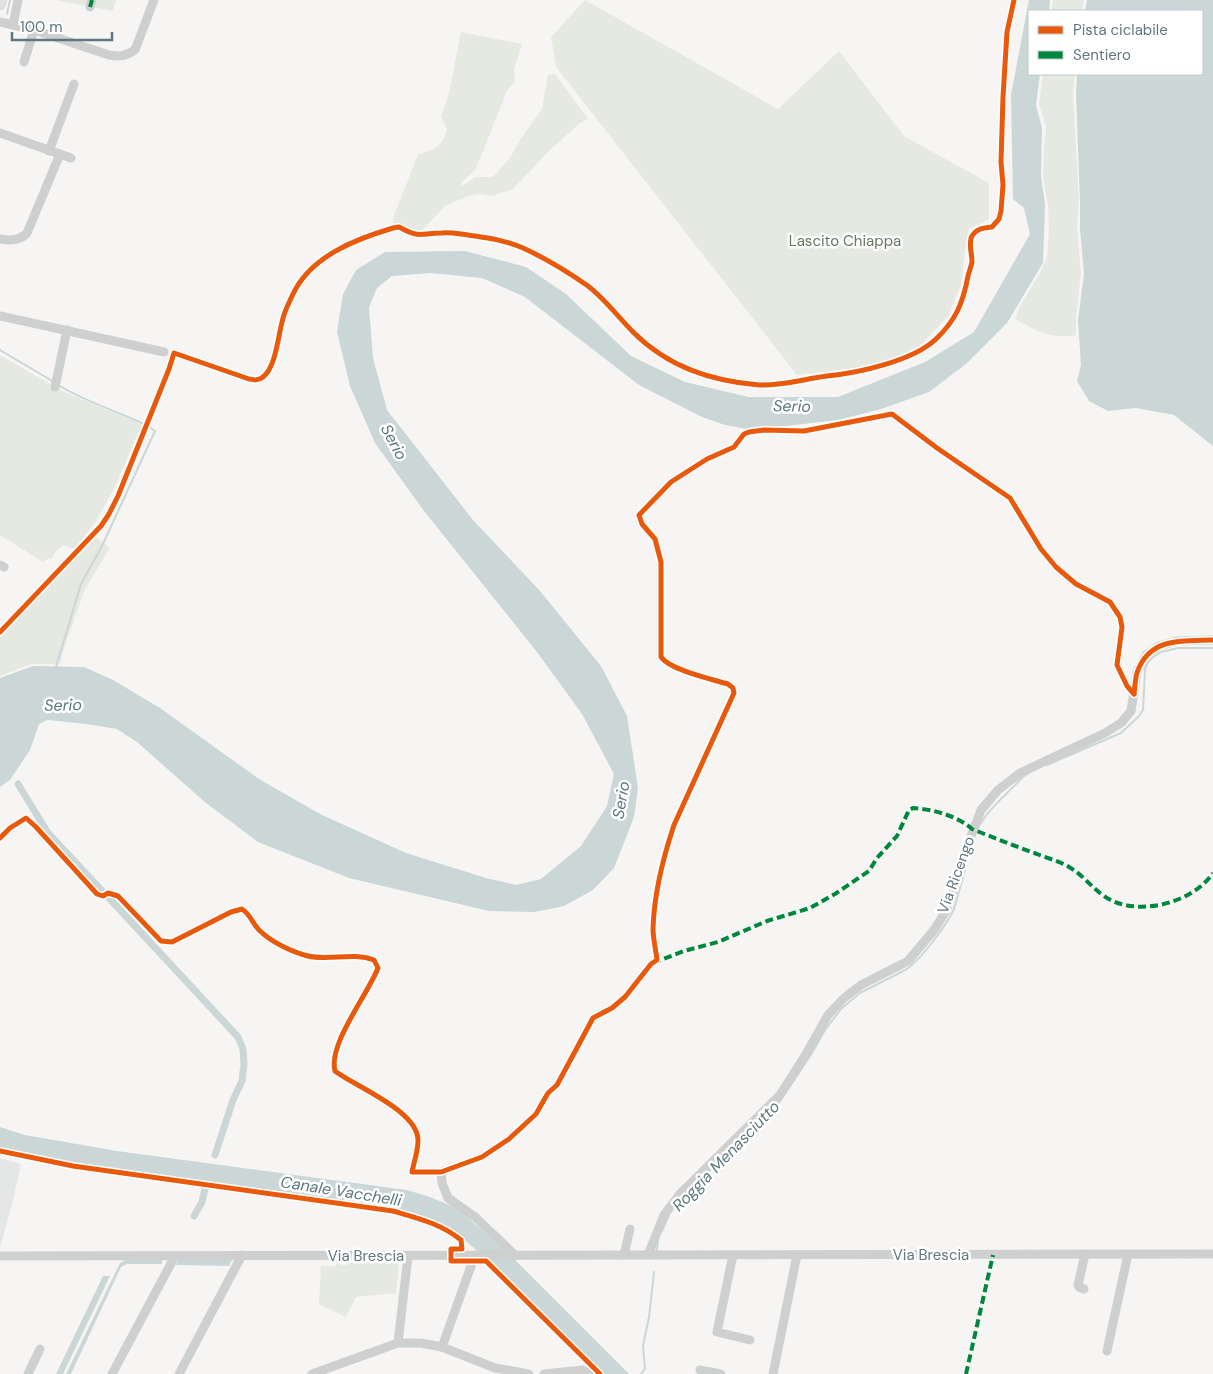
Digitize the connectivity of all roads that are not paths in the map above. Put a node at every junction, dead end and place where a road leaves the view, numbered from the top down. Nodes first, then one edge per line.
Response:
1 (1, 0) edge
2 (18, 0) edge
3 (154, 0) edge
4 (0, 4) edge
5 (0, 22) edge
6 (13, 25) junction
7 (34, 30) junction
8 (24, 62) dead end
9 (74, 84) dead end
10 (0, 133) edge
11 (50, 150) junction
12 (60, 154) junction
13 (71, 158) dead end
14 (0, 240) edge
15 (0, 316) edge
16 (67, 330) junction
17 (164, 352) dead end
18 (56, 383) dead end
19 (1213, 640) edge
20 (441, 1172) dead end
21 (630, 1229) dead end
22 (1085, 1254) junction
23 (1128, 1254) junction
24 (1213, 1254) edge
25 (478, 1255) junction
26 (513, 1255) junction
27 (624, 1255) junction
28 (648, 1255) junction
29 (733, 1255) junction
30 (797, 1255) junction
31 (0, 1256) edge
32 (175, 1256) junction
33 (242, 1256) junction
34 (408, 1256) junction
35 (1084, 1289) dead end
36 (750, 1340) dead end
37 (398, 1343) junction
38 (442, 1347) junction
39 (40, 1349) dead end
40 (1107, 1351) dead end
41 (700, 1370) dead end
42 (560, 1373) edge
43 (28, 1374) edge
44 (112, 1374) edge
45 (179, 1374) edge
46 (312, 1374) edge
47 (529, 1374) edge
48 (544, 1374) edge
49 (590, 1374) edge
50 (721, 1374) edge
51 (773, 1374) edge

1 - 4 main road
2 - 6 street
3 - 7 street
5 - 6 street
6 - 7 street
7 - 8 street
9 - 11 street
10 - 11 street
11 - 12 street
12 - 13 street
12 - 14 street
15 - 16 street
16 - 17 street
16 - 18 street
19 - 28 street, Via Ricengo
20 - 26 street
21 - 27 street
22 - 23 street, Via Brescia
22 - 30 street, Via Brescia
22 - 35 street
23 - 24 street, Via Brescia
23 - 40 street
25 - 26 street, Via Brescia
25 - 34 street, Via Brescia
25 - 38 street
26 - 27 street, Via Brescia
27 - 28 street, Via Brescia
28 - 29 street, Via Brescia
29 - 30 street, Via Brescia
29 - 36 street
30 - 51 street
31 - 32 street, Via Brescia
32 - 33 street, Via Brescia
32 - 44 street
33 - 34 street, Via Brescia
33 - 45 street
34 - 37 street
37 - 38 street
37 - 46 street
38 - 47 street
39 - 43 street
41 - 50 street
42 - 48 street
42 - 49 street

